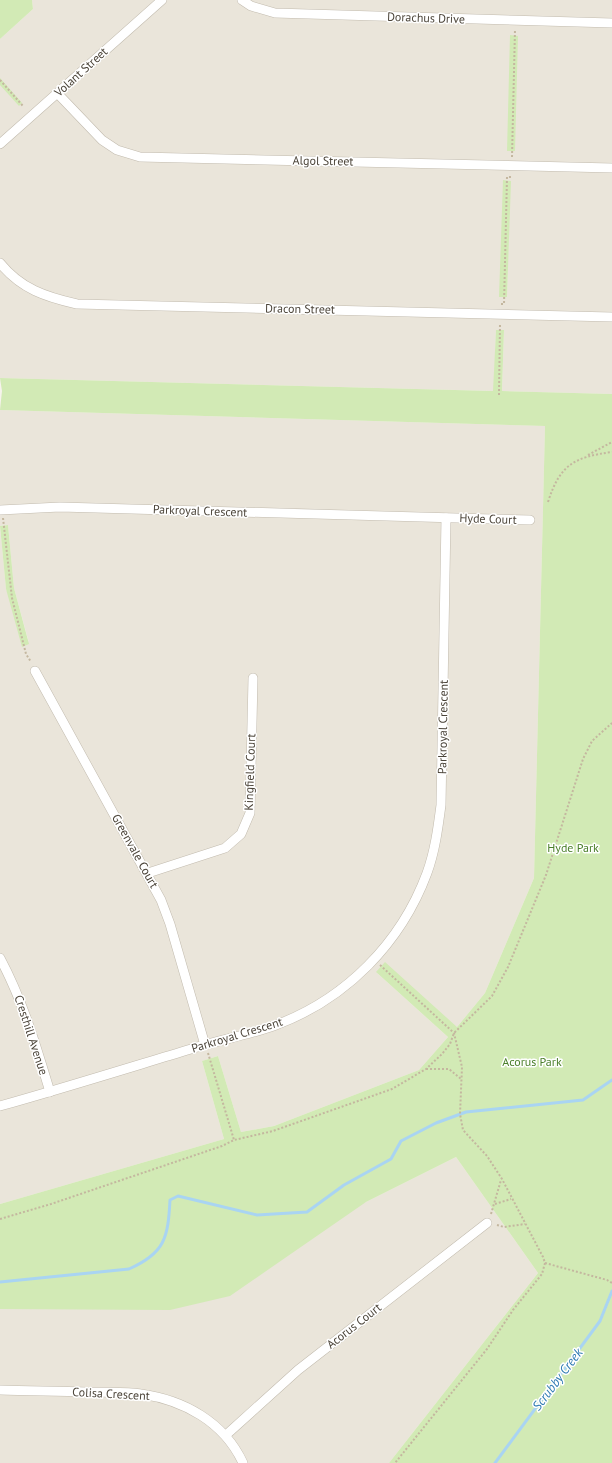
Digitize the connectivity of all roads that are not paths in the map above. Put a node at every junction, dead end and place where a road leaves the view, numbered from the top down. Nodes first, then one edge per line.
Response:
1 (162, 0) edge
2 (242, 0) edge
3 (612, 23) edge
4 (58, 94) junction
5 (0, 144) edge
6 (612, 168) edge
7 (0, 263) edge
8 (612, 317) edge
9 (1, 510) edge
10 (446, 518) junction
11 (530, 520) dead end
12 (35, 671) road end
13 (253, 678) dead end
14 (148, 873) junction
15 (0, 958) edge
16 (205, 1045) junction
17 (50, 1092) junction
18 (0, 1106) edge
19 (487, 1222) road end
20 (0, 1390) edge
21 (226, 1436) junction
22 (243, 1463) edge

1 - 4 street, Volant Street
2 - 3 street, Dorachus Drive
4 - 5 street, Volant Street
4 - 6 street, Algol Street
7 - 8 street, Dracon Street
9 - 10 street, Parkroyal Crescent
10 - 11 street, Hyde Court
10 - 16 street, Parkroyal Crescent
12 - 14 street, Greenvale Court
13 - 14 street, Kingfield Court
14 - 16 street, Greenvale Court
15 - 17 street, Cresthill Avenue
16 - 17 street, Parkroyal Crescent
17 - 18 street, Parkroyal Crescent
19 - 21 street, Acorus Court
20 - 21 street, Colisa Crescent
21 - 22 street, Colisa Crescent

